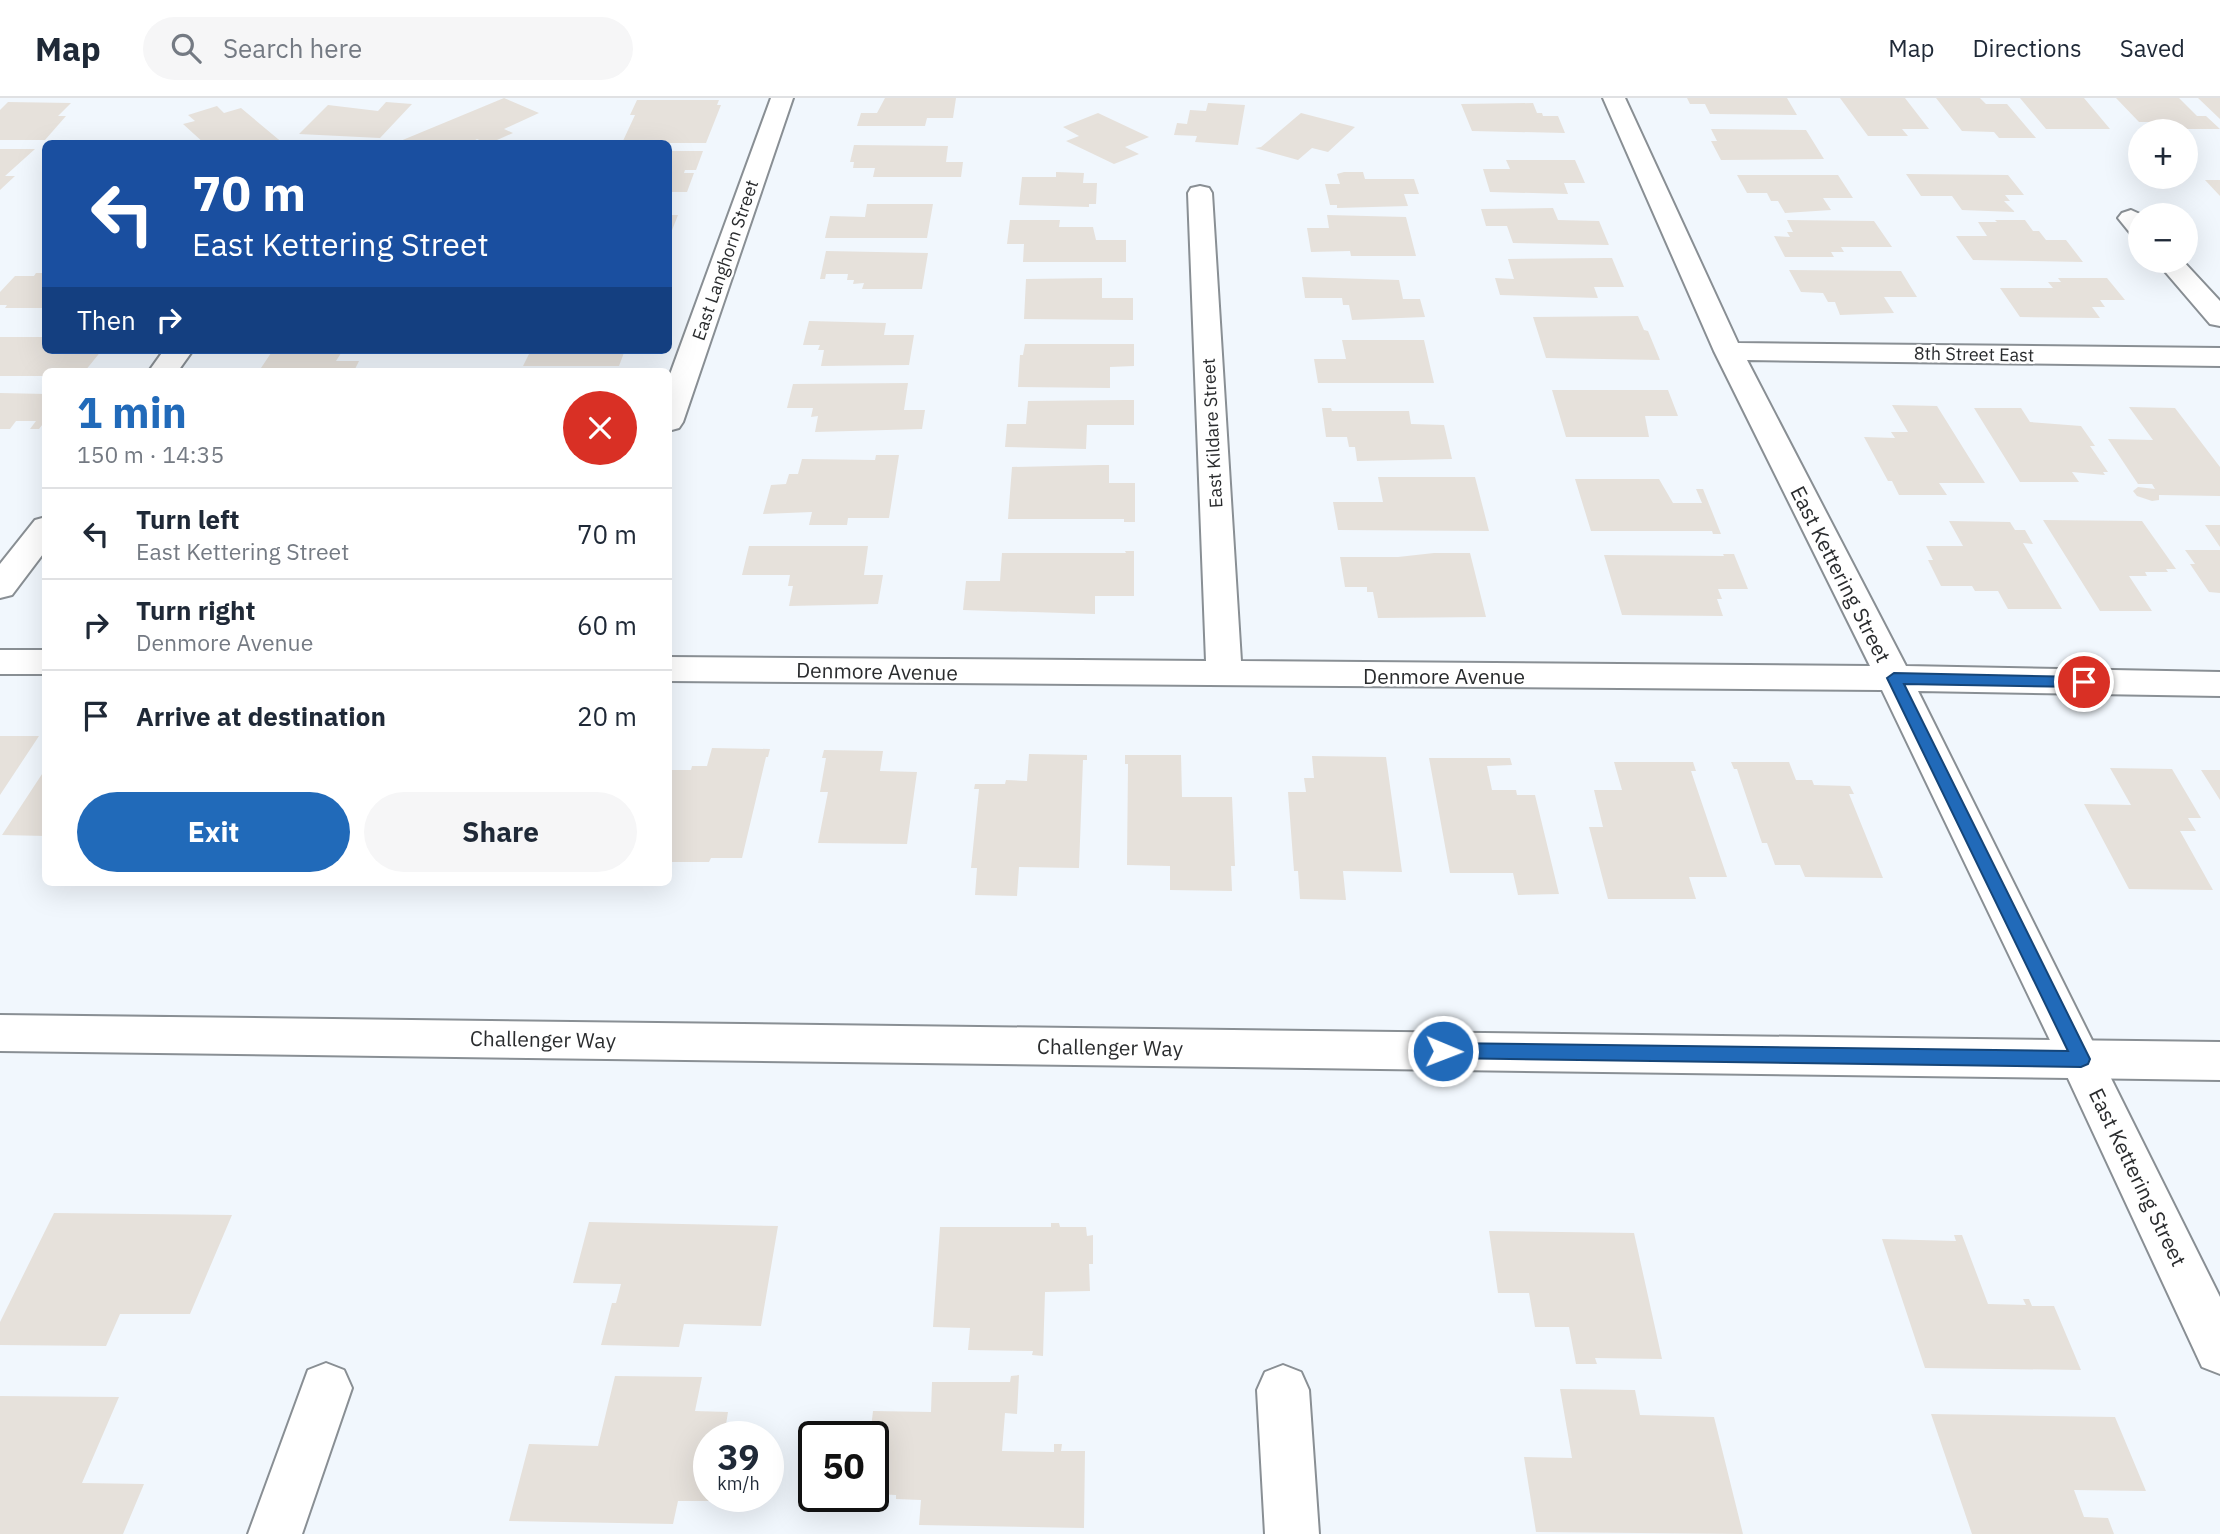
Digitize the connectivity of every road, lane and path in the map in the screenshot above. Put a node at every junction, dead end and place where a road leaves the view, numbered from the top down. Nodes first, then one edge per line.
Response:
1 (782, 98) edge
2 (1614, 98) edge
3 (1200, 193) dead end
4 (2180, 273) edge
5 (2220, 318) edge
6 (1728, 351) junction
7 (176, 354) edge
8 (2220, 357) edge
9 (165, 368) edge
10 (672, 411) edge
11 (42, 532) edge
12 (0, 587) edge
13 (0, 662) edge
14 (42, 662) edge
15 (672, 668) edge
16 (1224, 674) junction
17 (1894, 678) junction
18 (2220, 684) edge
19 (0, 1032) edge
20 (2081, 1059) junction
21 (2220, 1061) edge
22 (2220, 1350) edge
23 (326, 1388) dead end
24 (1283, 1390) dead end
25 (275, 1534) edge
26 (1292, 1534) edge

1 - 10 street, East Langhorn Street
2 - 6 street, East Kettering Street
3 - 16 street, East Kildare Street
4 - 5 street
6 - 8 street, 8th Street East
6 - 17 street, East Kettering Street
7 - 9 street
11 - 12 street
13 - 14 street
15 - 16 street, Denmore Avenue
16 - 17 street, Denmore Avenue
17 - 18 street, Denmore Avenue
17 - 20 street, East Kettering Street
19 - 20 street, Challenger Way
20 - 21 street, Challenger Way
20 - 22 street, East Kettering Street
23 - 25 street
24 - 26 street

